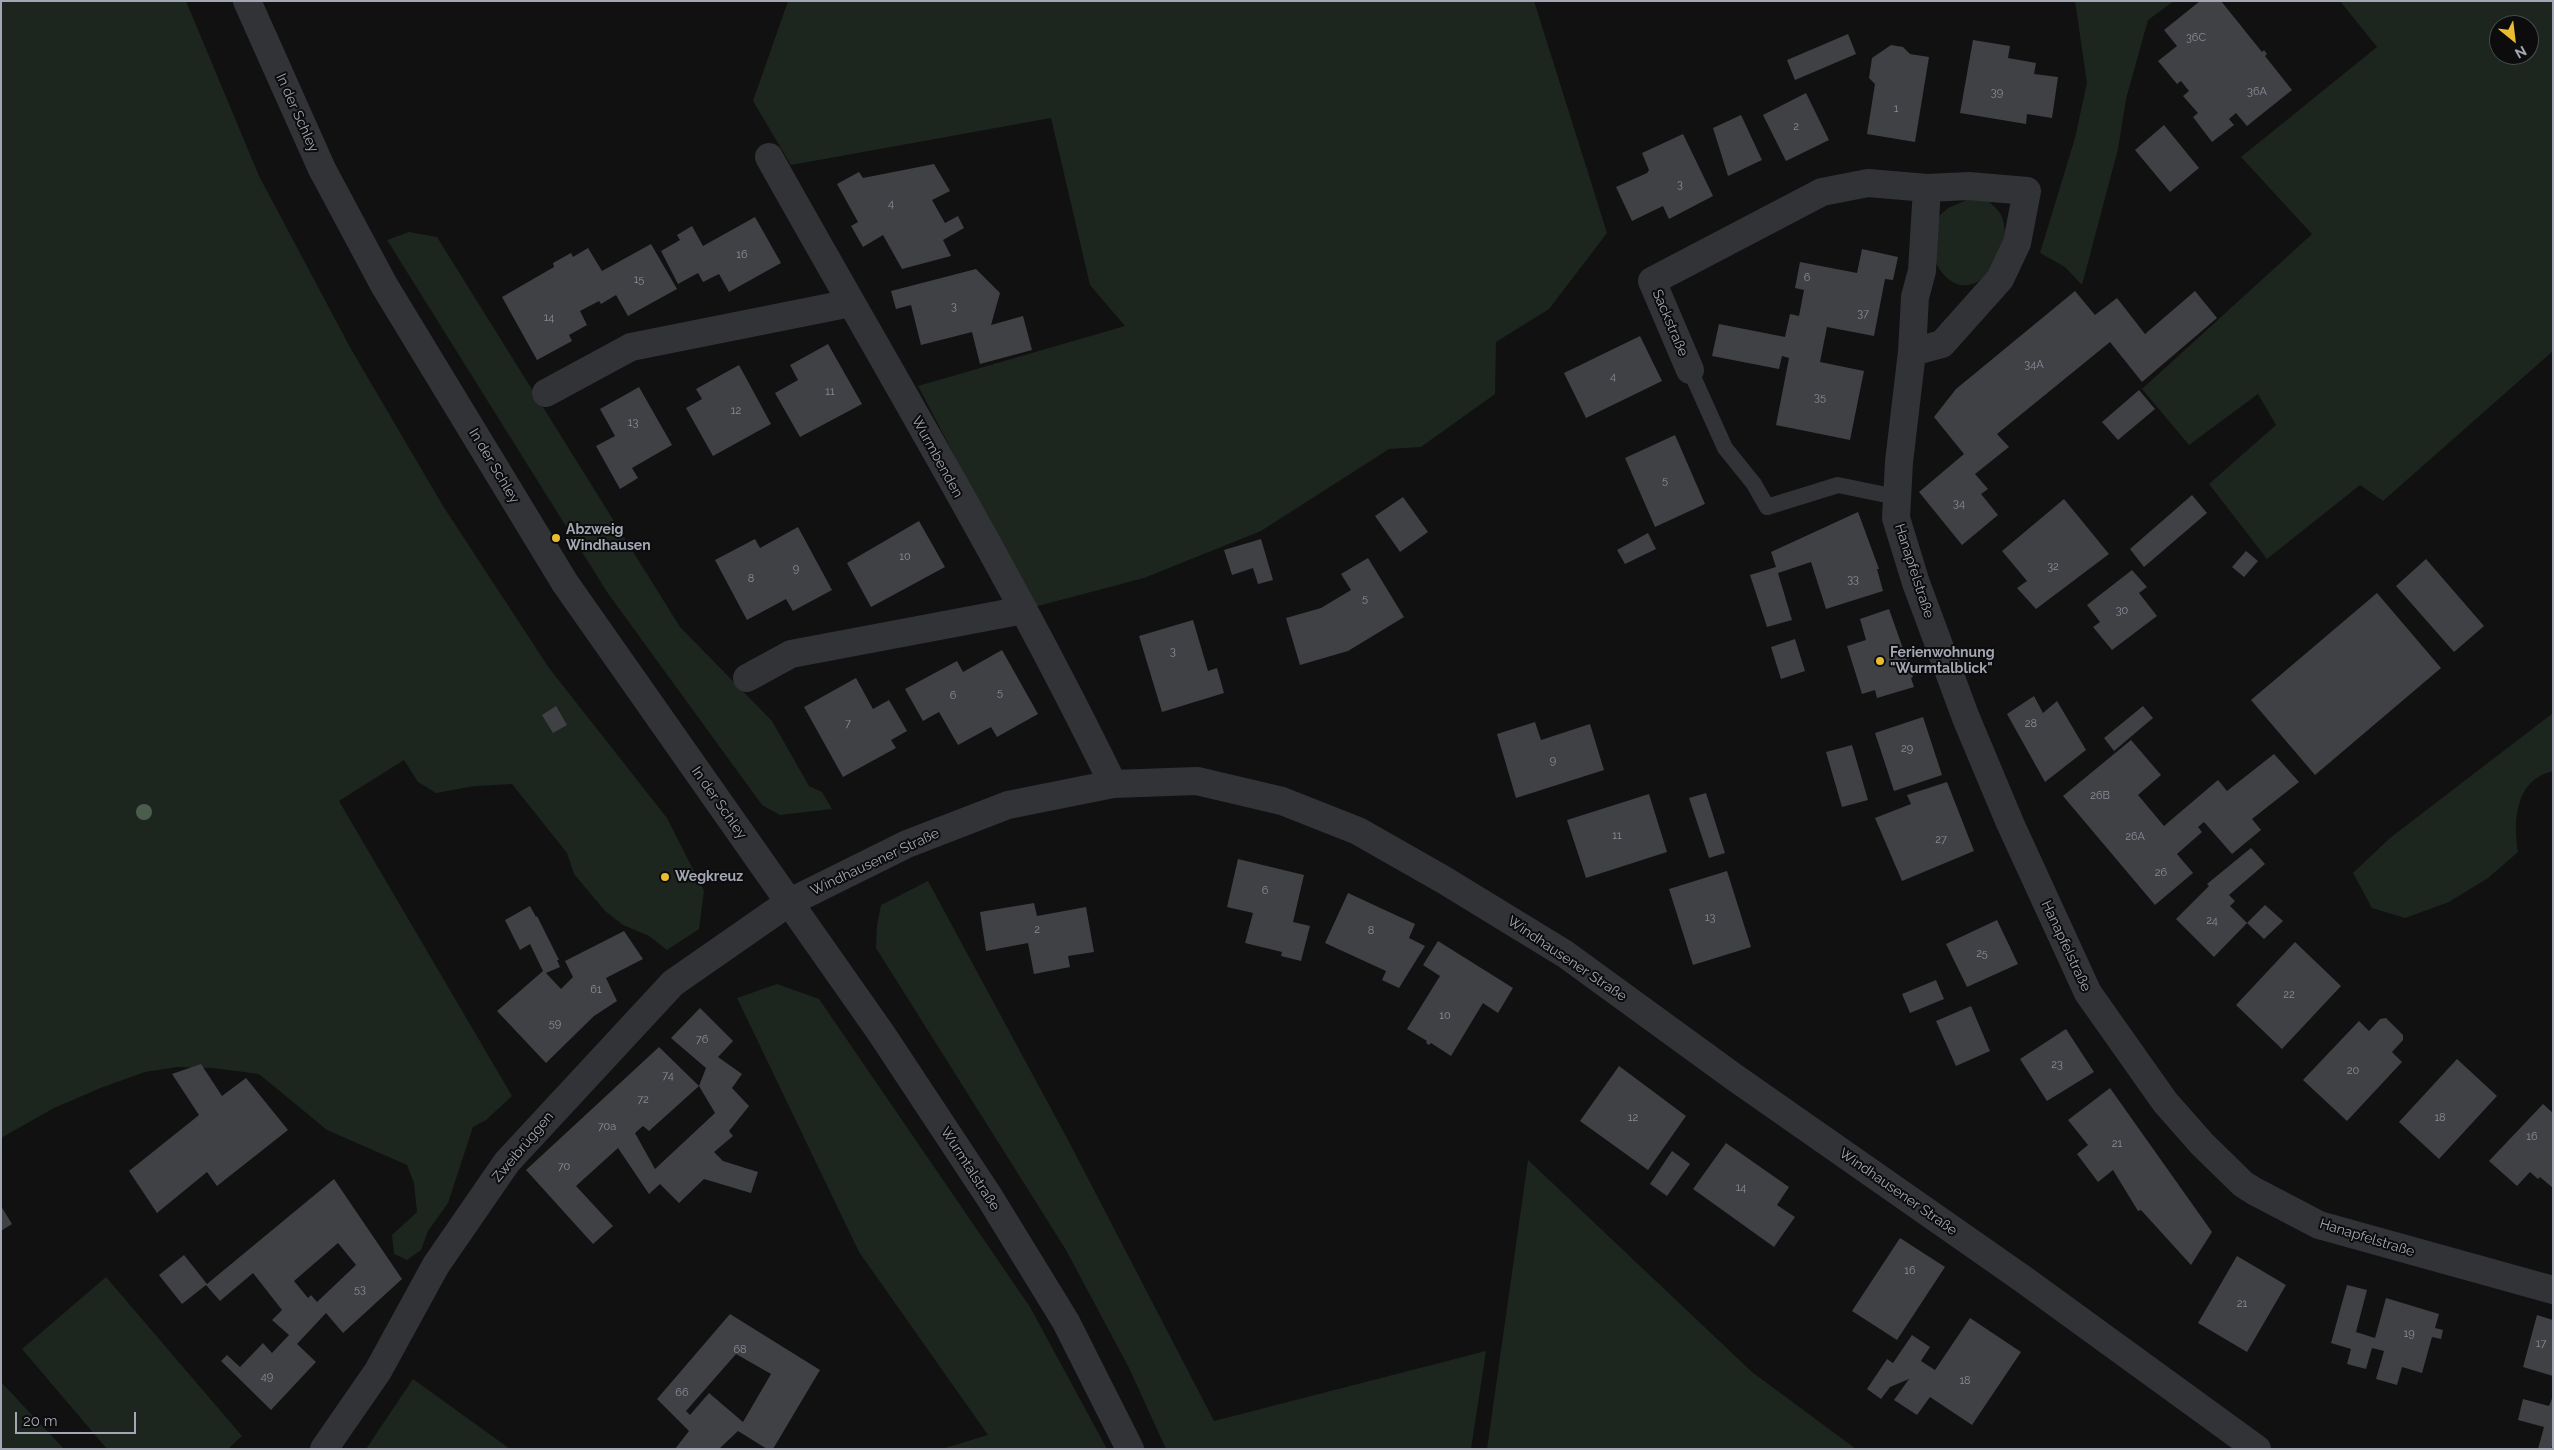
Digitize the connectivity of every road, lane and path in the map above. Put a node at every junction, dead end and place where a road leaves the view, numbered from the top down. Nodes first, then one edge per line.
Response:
1 (247, 1) edge
2 (769, 157) dead end
3 (1927, 188) junction
4 (851, 303) junction
5 (1912, 352) junction
6 (1690, 370) joint
7 (546, 393) dead end
8 (1896, 497) junction
9 (1024, 610) junction
10 (748, 678) dead end
11 (1113, 784) junction
12 (788, 903) junction
13 (2553, 1290) edge
14 (2242, 1445) edge
15 (324, 1449) edge
16 (1130, 1449) edge

1 - 12 street, In der Schley
2 - 4 street, Wurmbenden
3 - 5 street, Hanapfelstraße
3 - 5 street
3 - 6 street, Sackstraße
4 - 7 street
4 - 9 street, Wurmbenden
5 - 8 street, Hanapfelstraße
6 - 8 lane, Sackstraße
8 - 13 street, Hanapfelstraße
9 - 10 street
9 - 11 street, Wurmbenden
11 - 12 street, Windhausener Straße
11 - 14 street, Windhausener Straße
12 - 15 street, Zweibrüggen
12 - 16 street, Wurmtalstraße

